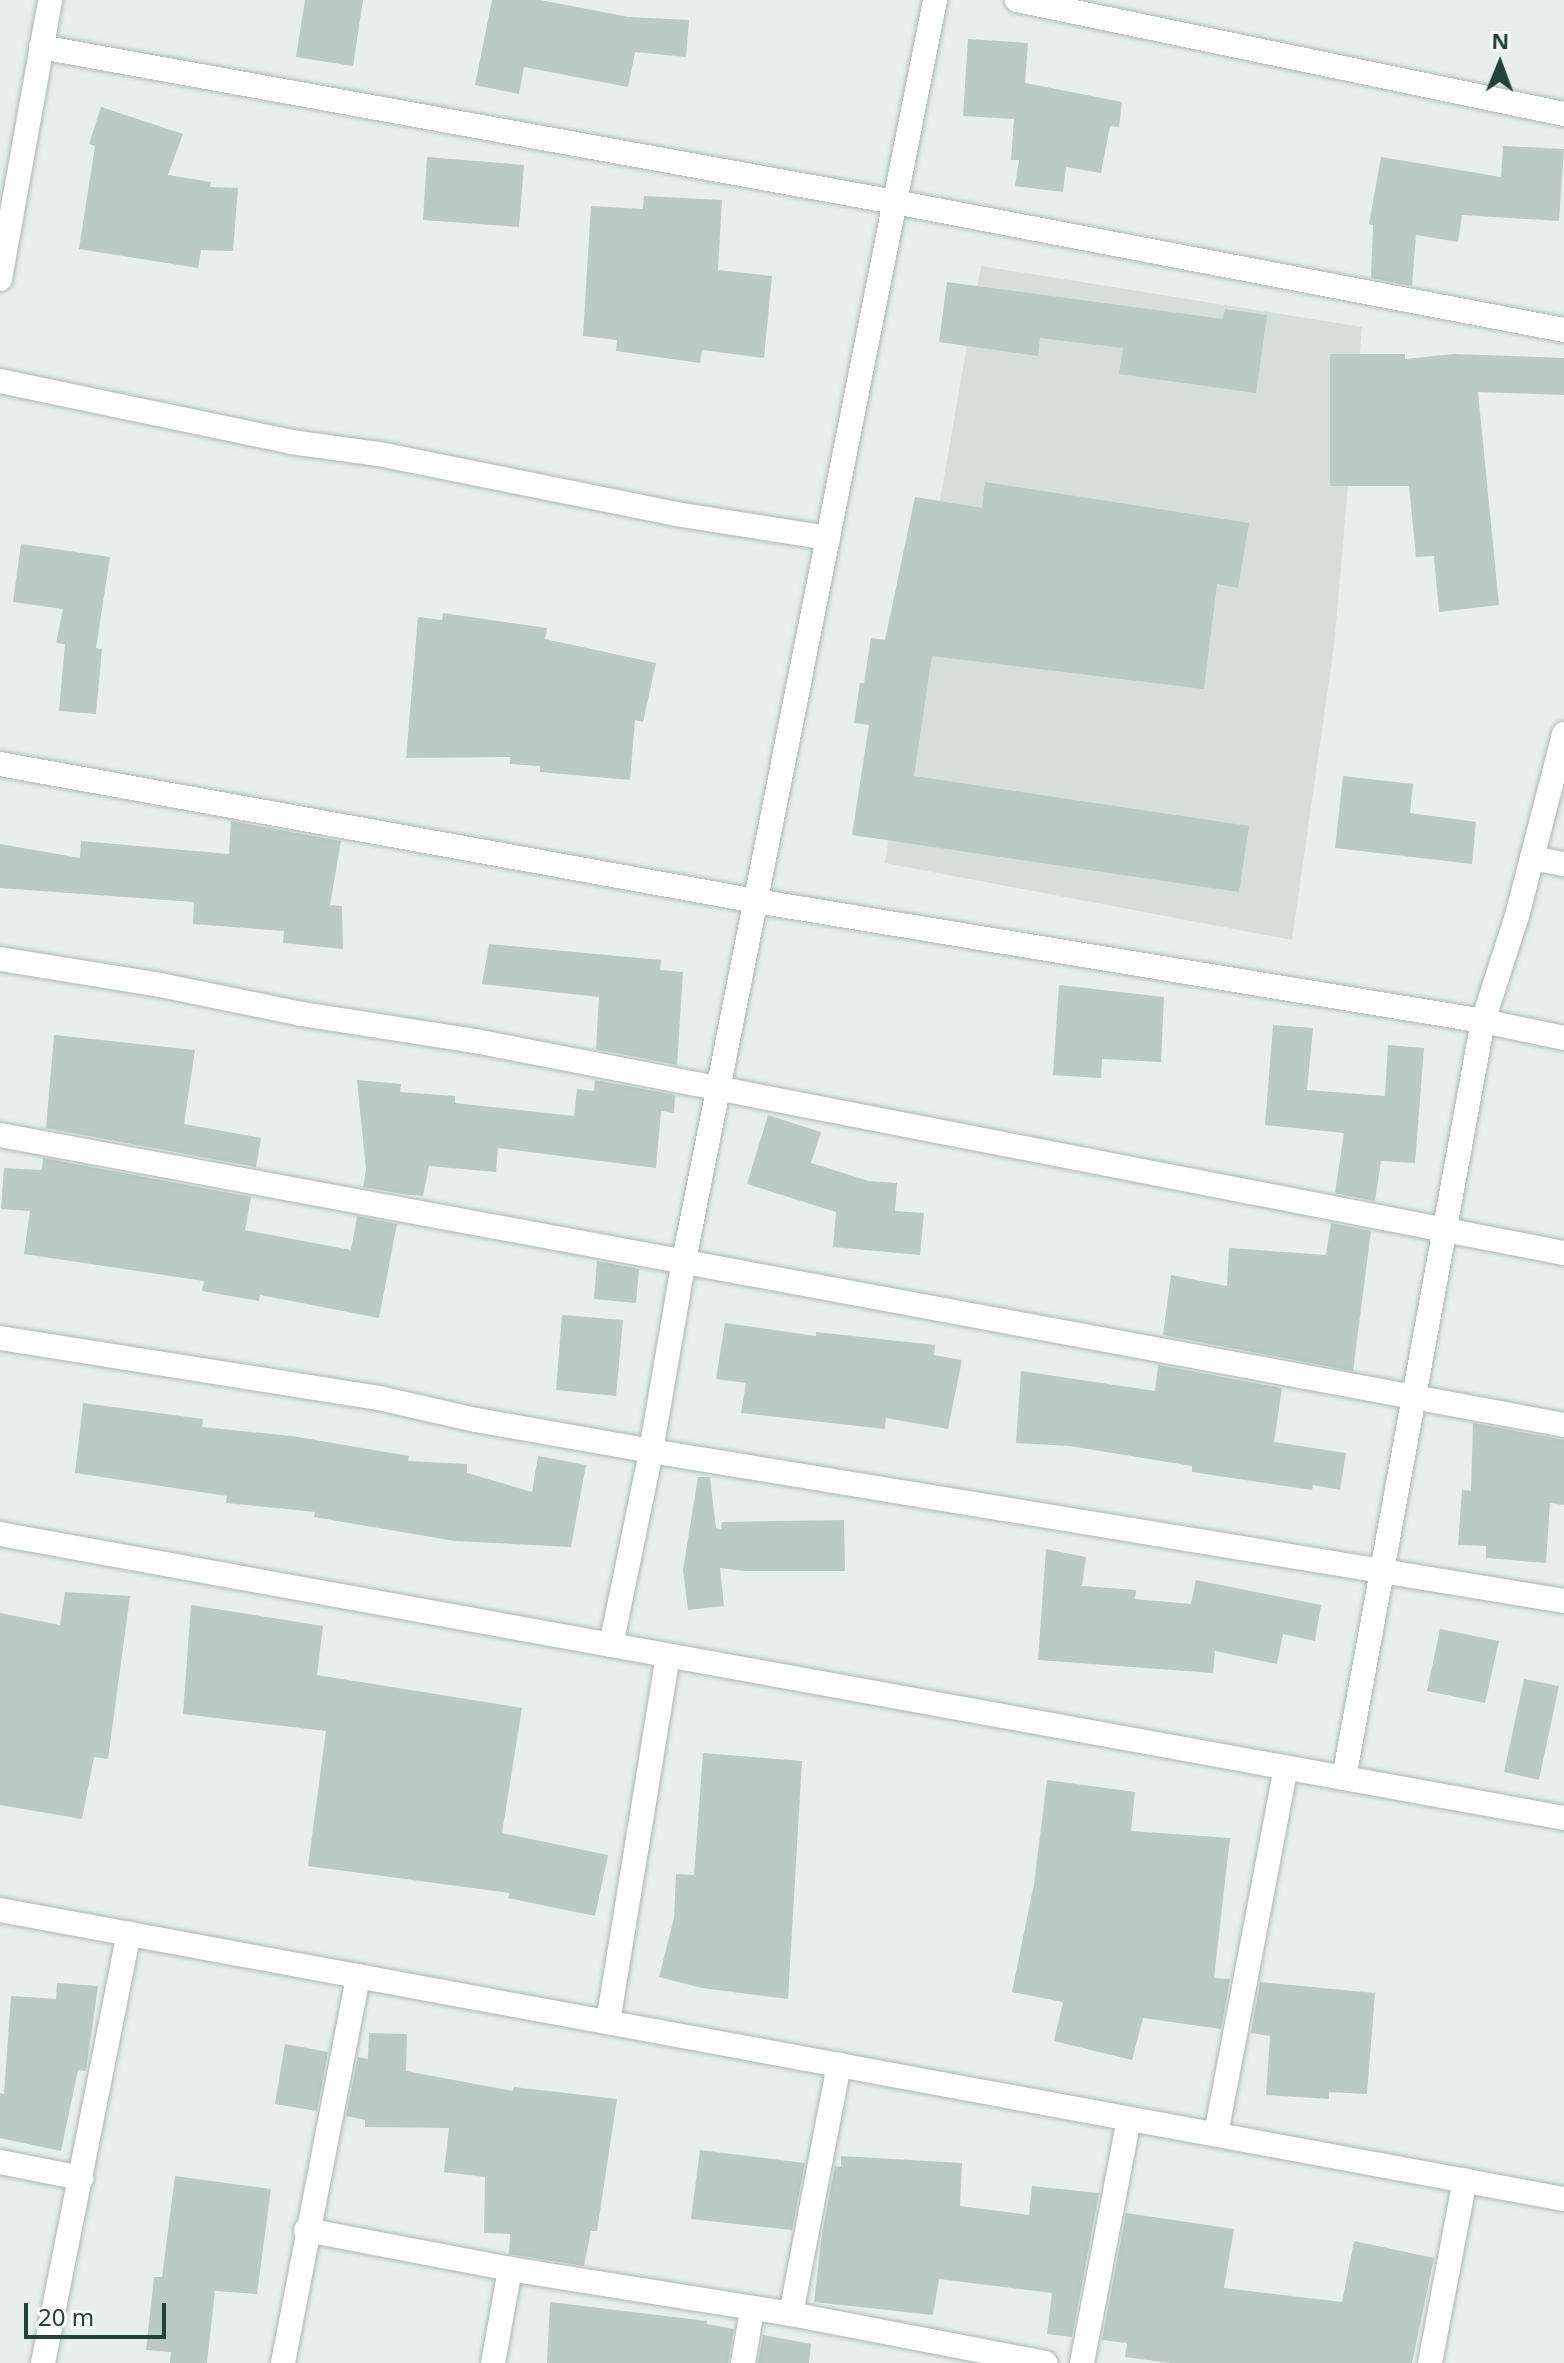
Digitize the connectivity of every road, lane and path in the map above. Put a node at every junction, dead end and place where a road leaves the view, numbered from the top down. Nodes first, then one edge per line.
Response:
1 (50, 0) edge
2 (935, 0) edge
3 (1017, 0) edge
4 (41, 47) junction
5 (1564, 114) edge
6 (895, 202) junction
7 (0, 279) edge
8 (1564, 330) edge
9 (0, 381) edge
10 (828, 538) junction
11 (1564, 734) edge
12 (0, 764) edge
13 (1532, 858) junction
14 (1564, 864) edge
15 (756, 901) junction
16 (0, 959) edge
17 (1483, 1021) junction
18 (1564, 1038) edge
19 (719, 1090) junction
20 (0, 1135) edge
21 (1447, 1232) junction
22 (1564, 1253) edge
23 (684, 1260) junction
24 (0, 1338) edge
25 (1415, 1397) junction
26 (1564, 1425) edge
27 (651, 1451) junction
28 (0, 1534) edge
29 (1382, 1568) junction
30 (1564, 1601) edge
31 (611, 1645) junction
32 (668, 1656) junction
33 (1286, 1768) junction
34 (1344, 1778) junction
35 (1564, 1818) edge
36 (0, 1910) edge
37 (129, 1934) junction
38 (358, 1976) junction
39 (608, 2022) junction
40 (839, 2065) junction
41 (1129, 2119) junction
42 (1216, 2134) junction
43 (0, 2162) edge
44 (81, 2178) junction
45 (1465, 2180) junction
46 (1564, 2199) edge
47 (306, 2230) junction
48 (510, 2269) junction
49 (752, 2310) junction
50 (791, 2314) junction
51 (976, 2356) edge
52 (43, 2363) edge
53 (283, 2363) edge
54 (493, 2363) edge
55 (743, 2363) edge
56 (1045, 2363) edge
57 (1082, 2363) edge
58 (1430, 2363) edge

1 - 4 street
2 - 6 street
3 - 5 street
4 - 6 street
4 - 7 street
6 - 8 street
6 - 10 street
9 - 10 street
10 - 15 street
11 - 13 street
12 - 15 street
13 - 14 street
13 - 17 street
15 - 17 street
15 - 19 street
16 - 19 street
17 - 18 street
17 - 21 street
19 - 21 street
19 - 23 street
20 - 23 street
21 - 22 street
21 - 25 street
23 - 25 street
23 - 27 street
24 - 27 street
25 - 26 street
25 - 29 street
27 - 29 street
27 - 31 street
28 - 31 street
29 - 30 street
29 - 34 street
31 - 32 street
32 - 33 street
32 - 39 street
33 - 34 street
33 - 42 street
34 - 35 street
36 - 37 street
37 - 38 street
37 - 44 street
38 - 39 street
38 - 47 street
39 - 40 street
40 - 41 street
40 - 50 street
41 - 42 street
41 - 57 street
42 - 45 street
43 - 44 street
44 - 52 street
45 - 46 street
45 - 58 street
47 - 48 street
47 - 53 street
48 - 49 street
48 - 54 street
49 - 50 street
49 - 55 street
50 - 51 street
51 - 56 street

